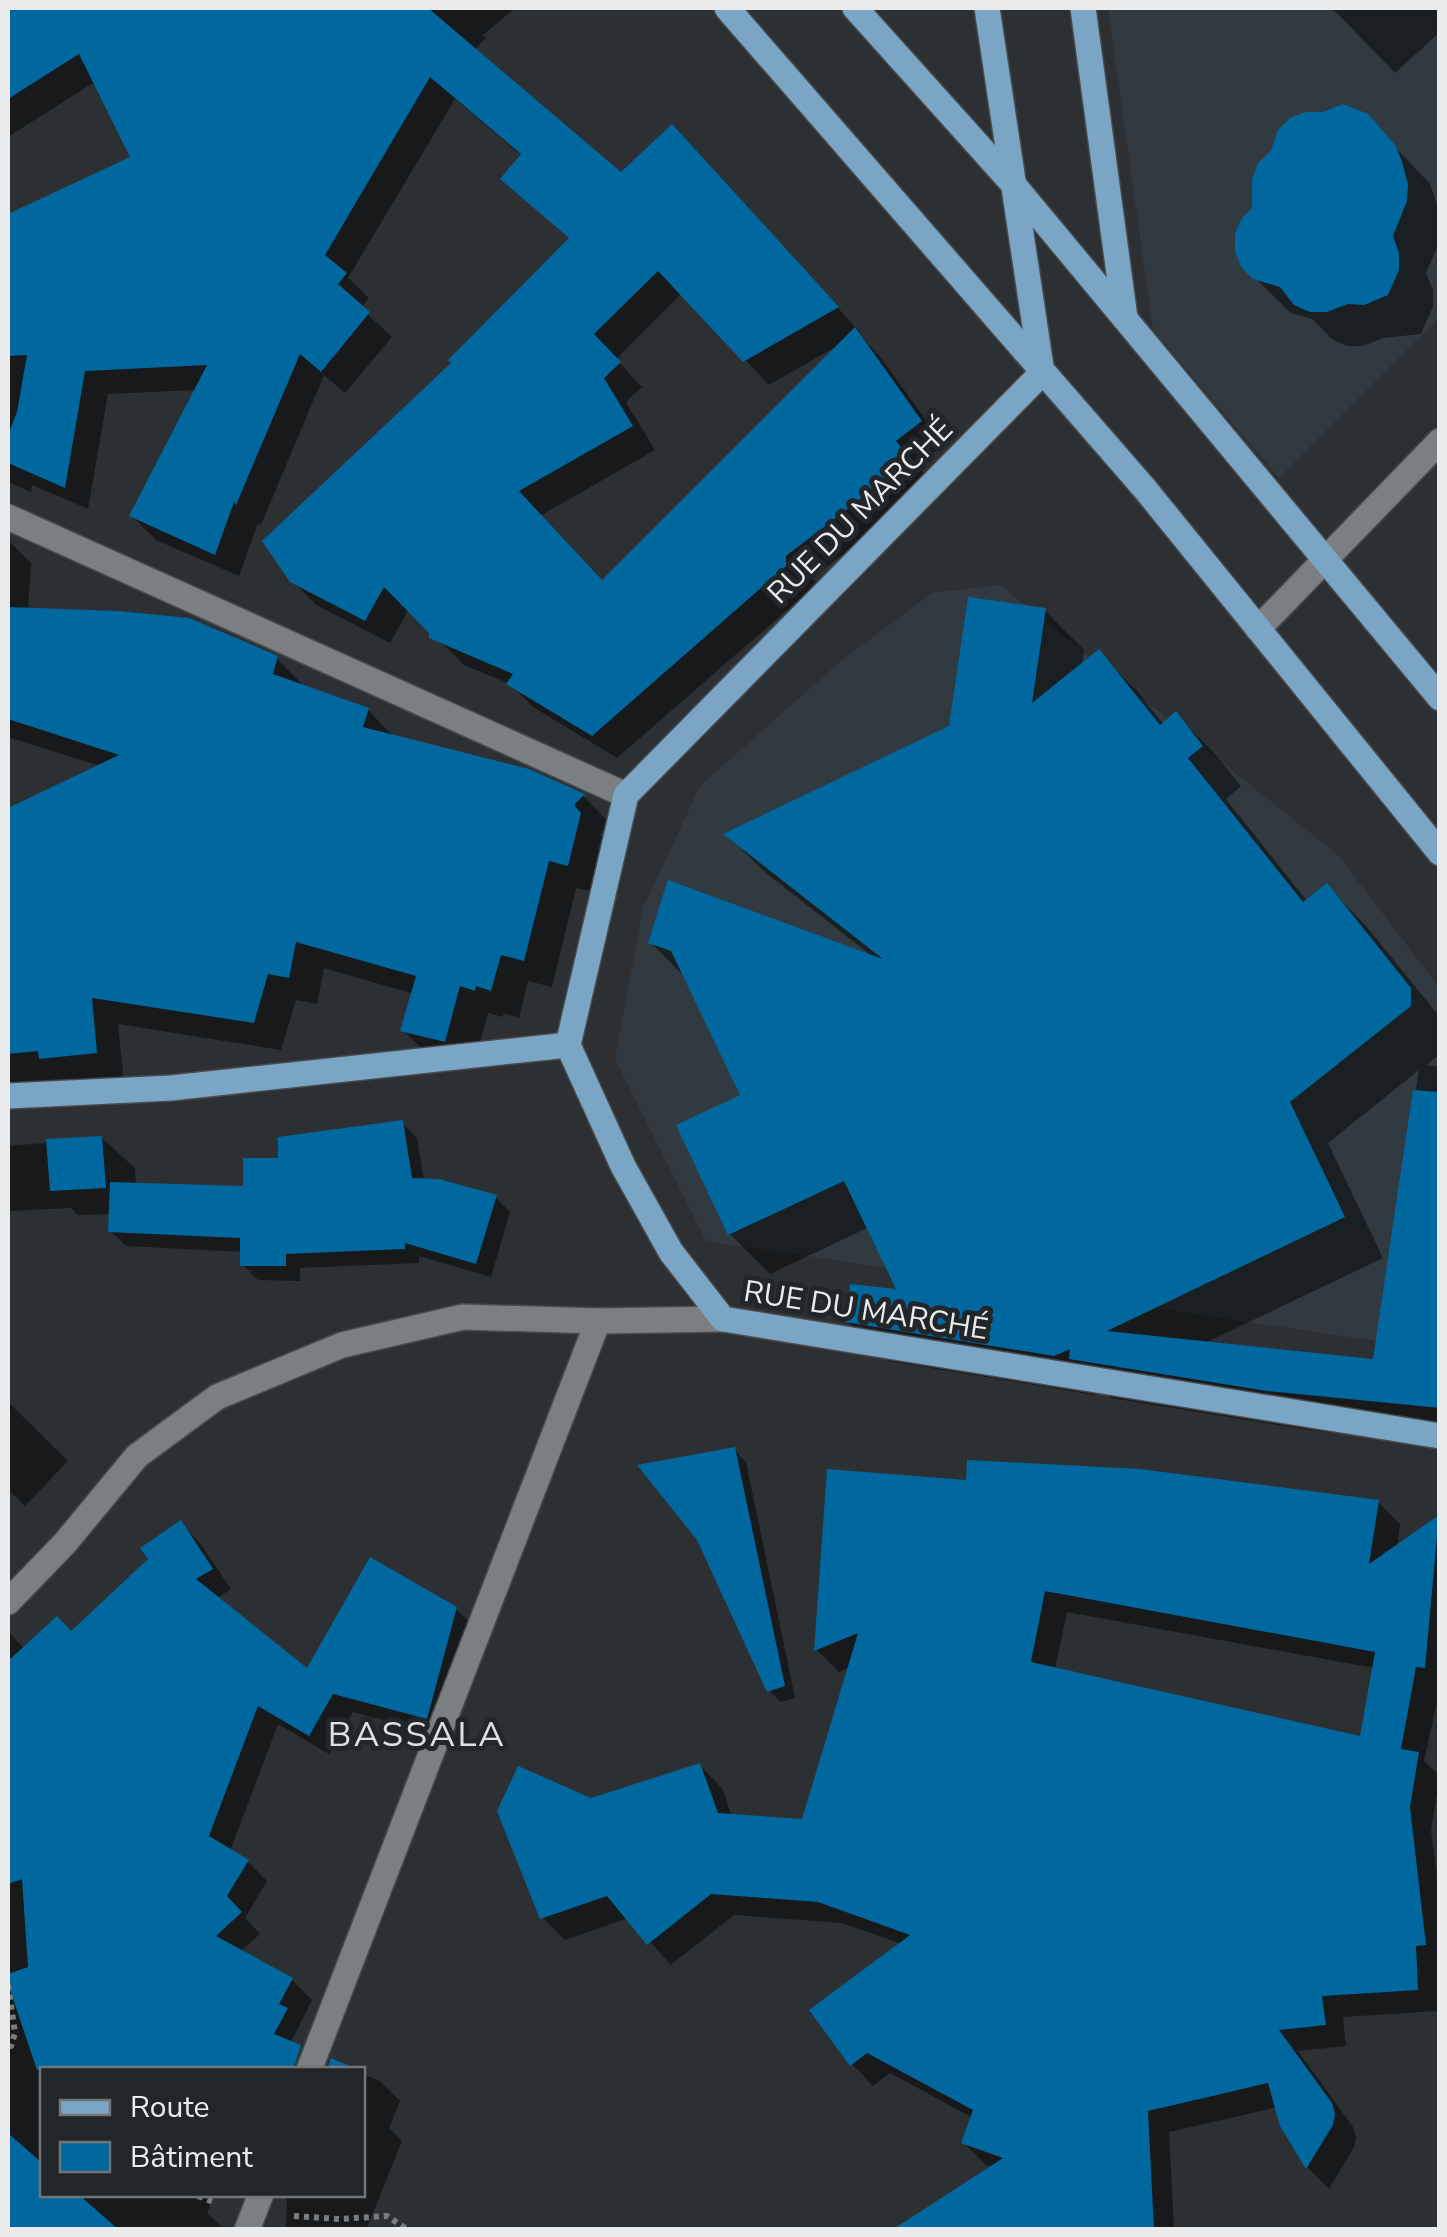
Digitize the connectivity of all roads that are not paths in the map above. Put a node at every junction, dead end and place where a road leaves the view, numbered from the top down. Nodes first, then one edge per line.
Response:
1 (727, 8) edge
2 (855, 8) edge
3 (987, 8) edge
4 (1082, 8) edge
5 (1013, 184) junction
6 (1125, 318) junction
7 (1042, 372) junction
8 (1440, 441) edge
9 (8, 517) edge
10 (1324, 560) junction
11 (1258, 629) junction
12 (1440, 698) edge
13 (626, 795) junction
14 (1440, 853) edge
15 (568, 1044) junction
16 (8, 1096) edge
17 (723, 1319) junction
18 (598, 1321) junction
19 (1440, 1436) edge
20 (8, 1602) edge
21 (310, 2067) edge
22 (260, 2198) edge
23 (247, 2230) edge

1 - 7 main road
2 - 5 main road
3 - 5 main road
4 - 6 main road
5 - 6 main road
5 - 7 main road
6 - 10 main road
7 - 11 main road
7 - 13 main road, RUE DU MARCHÉ
8 - 10 street
9 - 13 street
10 - 11 street
10 - 12 main road
11 - 14 main road
13 - 15 main road
15 - 16 main road
15 - 17 main road, RUE DU MARCHÉ
17 - 18 street
17 - 19 main road, RUE DU MARCHÉ
18 - 20 street
18 - 21 street
22 - 23 street

